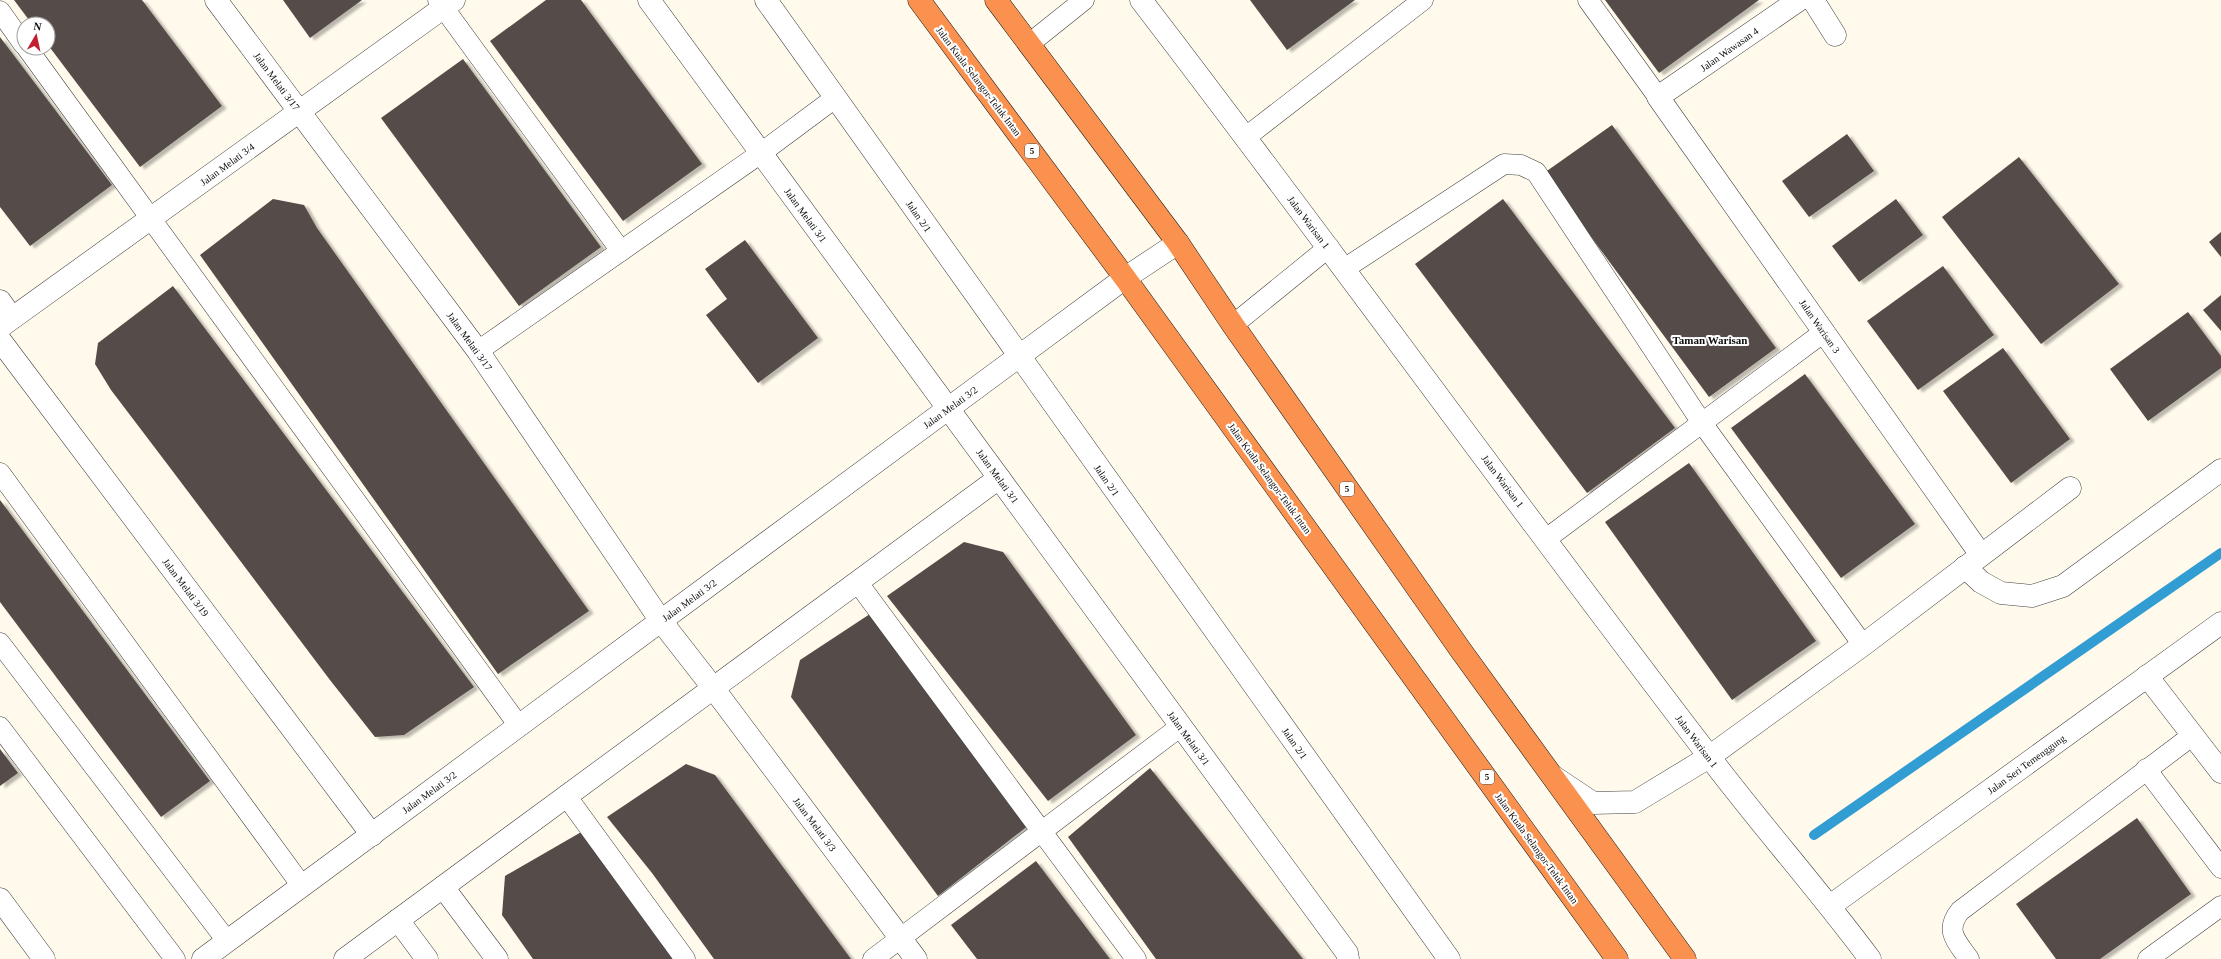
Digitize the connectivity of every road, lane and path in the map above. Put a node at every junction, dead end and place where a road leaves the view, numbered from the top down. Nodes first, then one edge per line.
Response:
1 (216, 0) edge
2 (649, 0) edge
3 (766, 0) edge
4 (919, 0) edge
5 (996, 0) edge
6 (1084, 0) edge
7 (1141, 0) edge
8 (1422, 0) edge
9 (1588, 0) edge
10 (1799, 0) edge
11 (1813, 0) edge
12 (445, 2) edge
13 (0, 12) edge
14 (16, 33) edge
15 (1835, 35) dead end
16 (1029, 44) junction
17 (32, 56) edge
18 (1658, 97) junction
19 (835, 98) junction
20 (299, 112) junction
21 (1246, 136) junction
22 (761, 153) junction
23 (150, 219) junction
24 (1178, 243) junction
25 (1329, 247) junction
26 (621, 251) junction
27 (1344, 269) junction
28 (1125, 278) junction
29 (4, 315) edge
30 (1233, 325) junction
31 (1824, 332) junction
32 (0, 340) edge
33 (478, 351) junction
34 (1019, 356) junction
35 (948, 408) junction
36 (1702, 423) junction
37 (2221, 470) edge
38 (0, 473) edge
39 (999, 478) junction
40 (2070, 488) dead end
41 (1546, 539) junction
42 (1973, 561) junction
43 (858, 583) junction
44 (661, 621) junction
45 (2221, 623) edge
46 (0, 643) edge
47 (1863, 645) junction
48 (2147, 676) junction
49 (714, 689) junction
50 (519, 726) junction
51 (1181, 726) junction
52 (0, 727) edge
53 (2193, 735) junction
54 (1709, 757) junction
55 (2146, 769) junction
56 (2221, 772) edge
57 (1554, 777) junction
58 (567, 797) junction
59 (1041, 832) junction
60 (372, 835) junction
61 (2221, 868) edge
62 (302, 886) junction
63 (443, 887) junction
64 (0, 900) edge
65 (1830, 906) junction
66 (2221, 906) edge
67 (398, 920) junction
68 (900, 938) junction
69 (227, 941) junction
70 (1348, 956) edge
71 (44, 959) edge
72 (175, 959) edge
73 (203, 959) edge
74 (345, 959) edge
75 (427, 959) edge
76 (497, 959) edge
77 (685, 959) edge
78 (873, 959) edge
79 (916, 959) edge
80 (1136, 959) edge
81 (1449, 959) edge
82 (1617, 959) edge
83 (1685, 959) edge
84 (1870, 959) edge
85 (1969, 959) edge
86 (2148, 959) edge

1 - 20 street, Jalan Melati 3/17
2 - 22 street, Jalan Melati 3/1
3 - 19 street, Jalan 2/1
4 - 28 highway, Jalan Kuala Selangor-Teluk Intan / 5
5 - 16 highway, 5
6 - 16 lane
7 - 21 street, Jalan Warisan 1
8 - 21 lane
9 - 18 lane
10 - 18 street, Jalan Wawasan 4
11 - 15 street
12 - 20 street, Jalan Melati 3/4
12 - 26 lane
13 - 14 lane
16 - 24 highway, 5
17 - 23 lane
18 - 31 street, Jalan Warisan 3
19 - 22 lane
19 - 34 street, Jalan 2/1
20 - 23 street, Jalan Melati 3/4
20 - 33 street, Jalan Melati 3/17
21 - 25 street, Jalan Warisan 1
22 - 26 lane
22 - 35 street, Jalan Melati 3/1
23 - 29 street, Jalan Melati 3/4
23 - 50 lane
24 - 28 street, Jalan Melati 3/2
24 - 30 highway, 5
25 - 27 street, Jalan Warisan 1
25 - 30 lane
26 - 33 lane
27 - 36 lane
27 - 41 street, Jalan Warisan 1
28 - 34 street, Jalan Melati 3/2
28 - 82 highway, Jalan Kuala Selangor-Teluk Intan / 5
30 - 57 highway, 5
31 - 36 lane
31 - 42 street, Jalan Warisan 3
32 - 60 street, Jalan Melati 3/19
33 - 44 street, Jalan Melati 3/17
34 - 35 street, Jalan Melati 3/2
34 - 81 street, Jalan 2/1
35 - 39 street, Jalan Melati 3/1
35 - 44 street, Jalan Melati 3/2
36 - 41 lane
36 - 47 lane
37 - 42 street, Jalan Warisan 3
38 - 62 lane
39 - 43 street
39 - 51 street, Jalan Melati 3/1
40 - 42 street
41 - 54 street, Jalan Warisan 1
42 - 47 street
43 - 49 street
43 - 59 lane
44 - 49 street, Jalan Melati 3/17
44 - 50 street, Jalan Melati 3/2
45 - 48 street, Jalan Seri Temenggung
46 - 69 lane
47 - 54 street
48 - 53 street
48 - 65 street, Jalan Seri Temenggung
49 - 58 street
49 - 68 street, Jalan Melati 3/3
50 - 60 street, Jalan Melati 3/2
51 - 59 lane
51 - 70 street, Jalan Melati 3/1
52 - 72 lane
53 - 55 lane
53 - 56 street
54 - 57 street
54 - 65 street, Jalan Warisan 1
55 - 61 lane
55 - 85 lane
57 - 83 highway, 5
58 - 63 street
58 - 77 lane
59 - 68 lane
59 - 80 lane
60 - 62 street, Jalan Melati 3/2
62 - 69 street, Jalan Melati 3/2
63 - 67 street
63 - 76 street
64 - 71 street
65 - 84 street, Jalan Warisan 1
66 - 86 lane
67 - 74 street
67 - 75 street
68 - 78 lane
68 - 79 street, Jalan Melati 3/3
69 - 73 street, Jalan Melati 3/2

